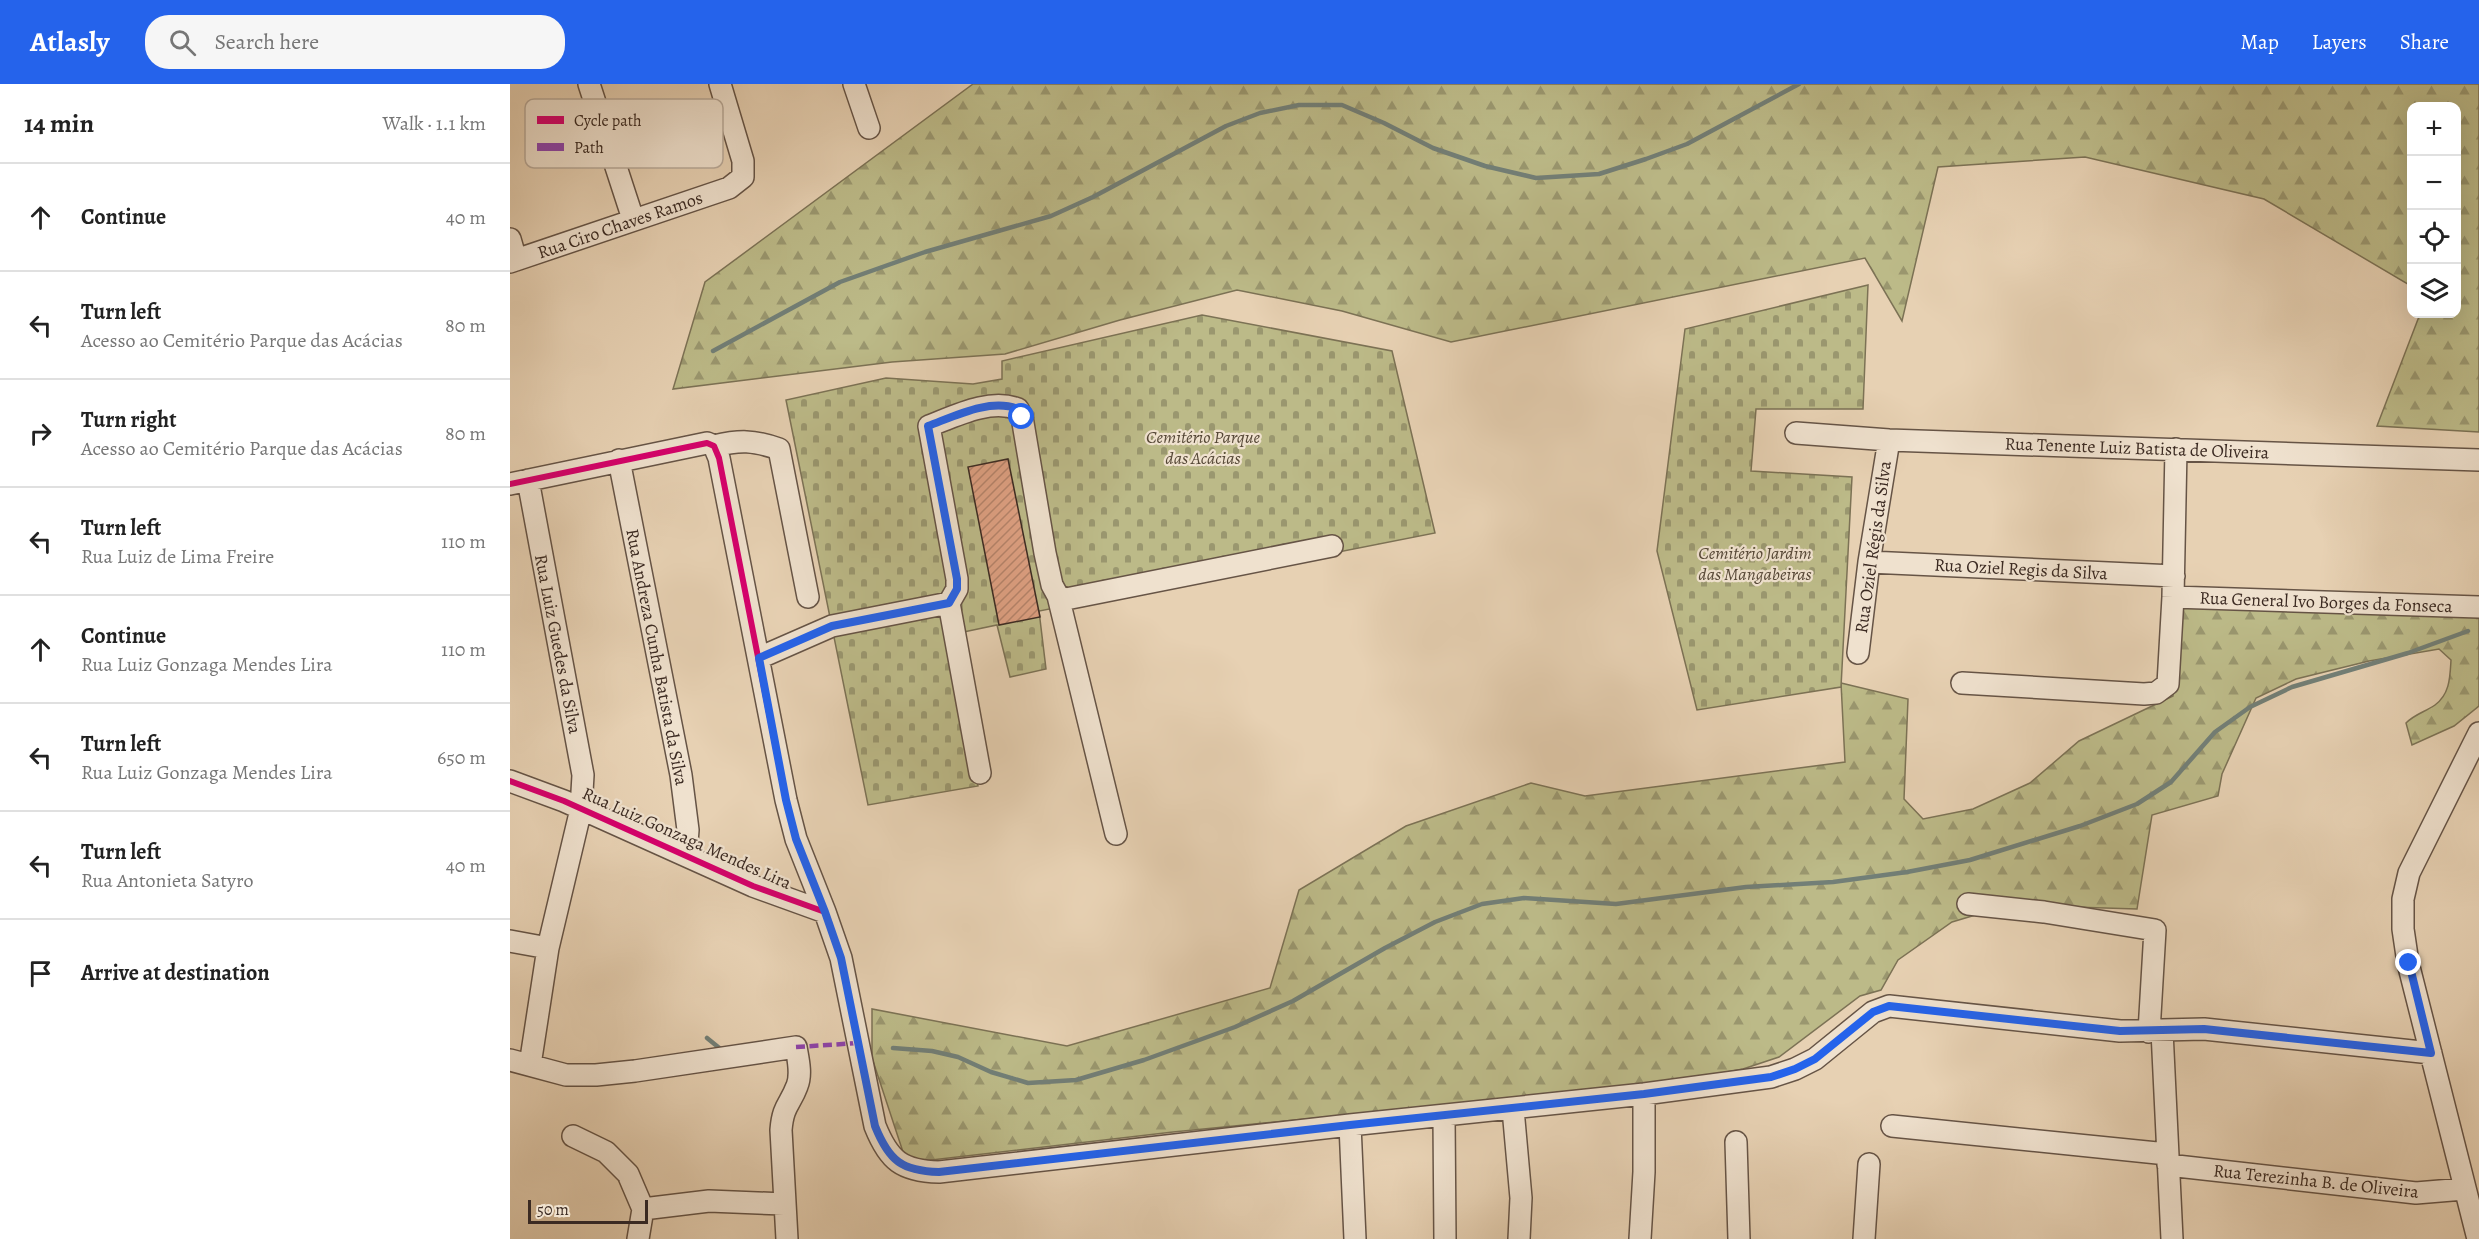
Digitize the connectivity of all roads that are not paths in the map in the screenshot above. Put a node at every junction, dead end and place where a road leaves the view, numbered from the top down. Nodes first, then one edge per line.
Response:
1 (589, 84) edge
2 (720, 84) edge
3 (854, 84) edge
4 (594, 99) edge
5 (869, 128) dead end
6 (616, 168) edge
7 (633, 219) junction
8 (510, 239) edge
9 (513, 261) edge
10 (1796, 433) dead end
11 (1889, 440) junction
12 (2176, 449) junction
13 (716, 452) junction
14 (619, 460) junction
15 (2479, 460) edge
16 (519, 482) edge
17 (1332, 546) dead end
18 (1869, 562) junction
19 (2174, 576) junction
20 (1058, 596) junction
21 (808, 597) dead end
22 (2173, 597) junction
23 (949, 603) junction
24 (2479, 607) edge
25 (1858, 653) dead end
26 (759, 658) junction
27 (1962, 683) dead end
28 (2479, 733) edge
29 (980, 773) dead end
30 (510, 781) edge
31 (581, 809) junction
32 (1116, 834) dead end
33 (686, 855) junction
34 (1968, 904) dead end
35 (825, 912) junction
36 (510, 941) edge
37 (548, 948) junction
38 (2156, 1032) junction
39 (2431, 1053) junction
40 (520, 1063) edge
41 (1644, 1094) junction
42 (1513, 1109) junction
43 (1444, 1117) junction
44 (1350, 1125) junction
45 (1892, 1126) dead end
46 (573, 1136) dead end
47 (1736, 1142) dead end
48 (2167, 1160) junction
49 (1869, 1164) dead end
50 (2464, 1189) junction
51 (784, 1204) junction
52 (643, 1209) junction
53 (638, 1239) edge
54 (786, 1239) edge
55 (1355, 1239) edge
56 (1445, 1239) edge
57 (1519, 1239) edge
58 (1640, 1239) edge
59 (1739, 1239) edge
60 (1864, 1239) edge
61 (2172, 1239) edge
62 (2478, 1239) edge

1 - 4 street
2 - 7 street, Rua Ciro Chaves Ramos
3 - 5 street
6 - 7 street
7 - 9 street, Rua Ciro Chaves Ramos
8 - 9 street
10 - 11 street, Rua Tenente Luiz Batista de Oliveira
11 - 12 street, Rua Tenente Luiz Batista de Oliveira
11 - 18 street, Rua Oziel Régis da Silva
12 - 15 street, Rua Tenente Luiz Batista de Oliveira
12 - 19 street
13 - 14 street
13 - 21 street
13 - 26 street
14 - 16 street
14 - 33 street, Rua Andreza Cunha Batista da Silva
16 - 31 street, Rua Luiz Guedes da Silva
17 - 20 street
18 - 19 street, Rua Oziel Regis da Silva
18 - 25 street, Rua Oziel Régis da Silva
19 - 22 street
20 - 23 street
20 - 32 street
22 - 24 street, Rua General Ivo Borges da Fonseca
22 - 27 street
23 - 26 street
23 - 29 street
26 - 35 street
28 - 39 street
30 - 31 street, Rua Luiz Gonzaga Mendes Lira
31 - 33 street, Rua Luiz Gonzaga Mendes Lira
31 - 37 street, Rua Luiz Guedes da Silva
33 - 35 street, Rua Luiz Gonzaga Mendes Lira
34 - 38 street
35 - 44 street
36 - 37 street
37 - 40 street, Rua Luiz Guedes da Silva
38 - 39 street
38 - 41 street
38 - 48 street
39 - 50 street
40 - 51 street
41 - 42 street
41 - 58 street
42 - 43 street
42 - 57 street
43 - 44 street
43 - 56 street
44 - 55 street
45 - 48 street, Rua Terezinha B. de Oliveira
46 - 52 street
47 - 59 street
48 - 50 street, Rua Terezinha B. de Oliveira
48 - 61 street
49 - 60 street
50 - 62 street
51 - 52 street
51 - 54 street
52 - 53 street

